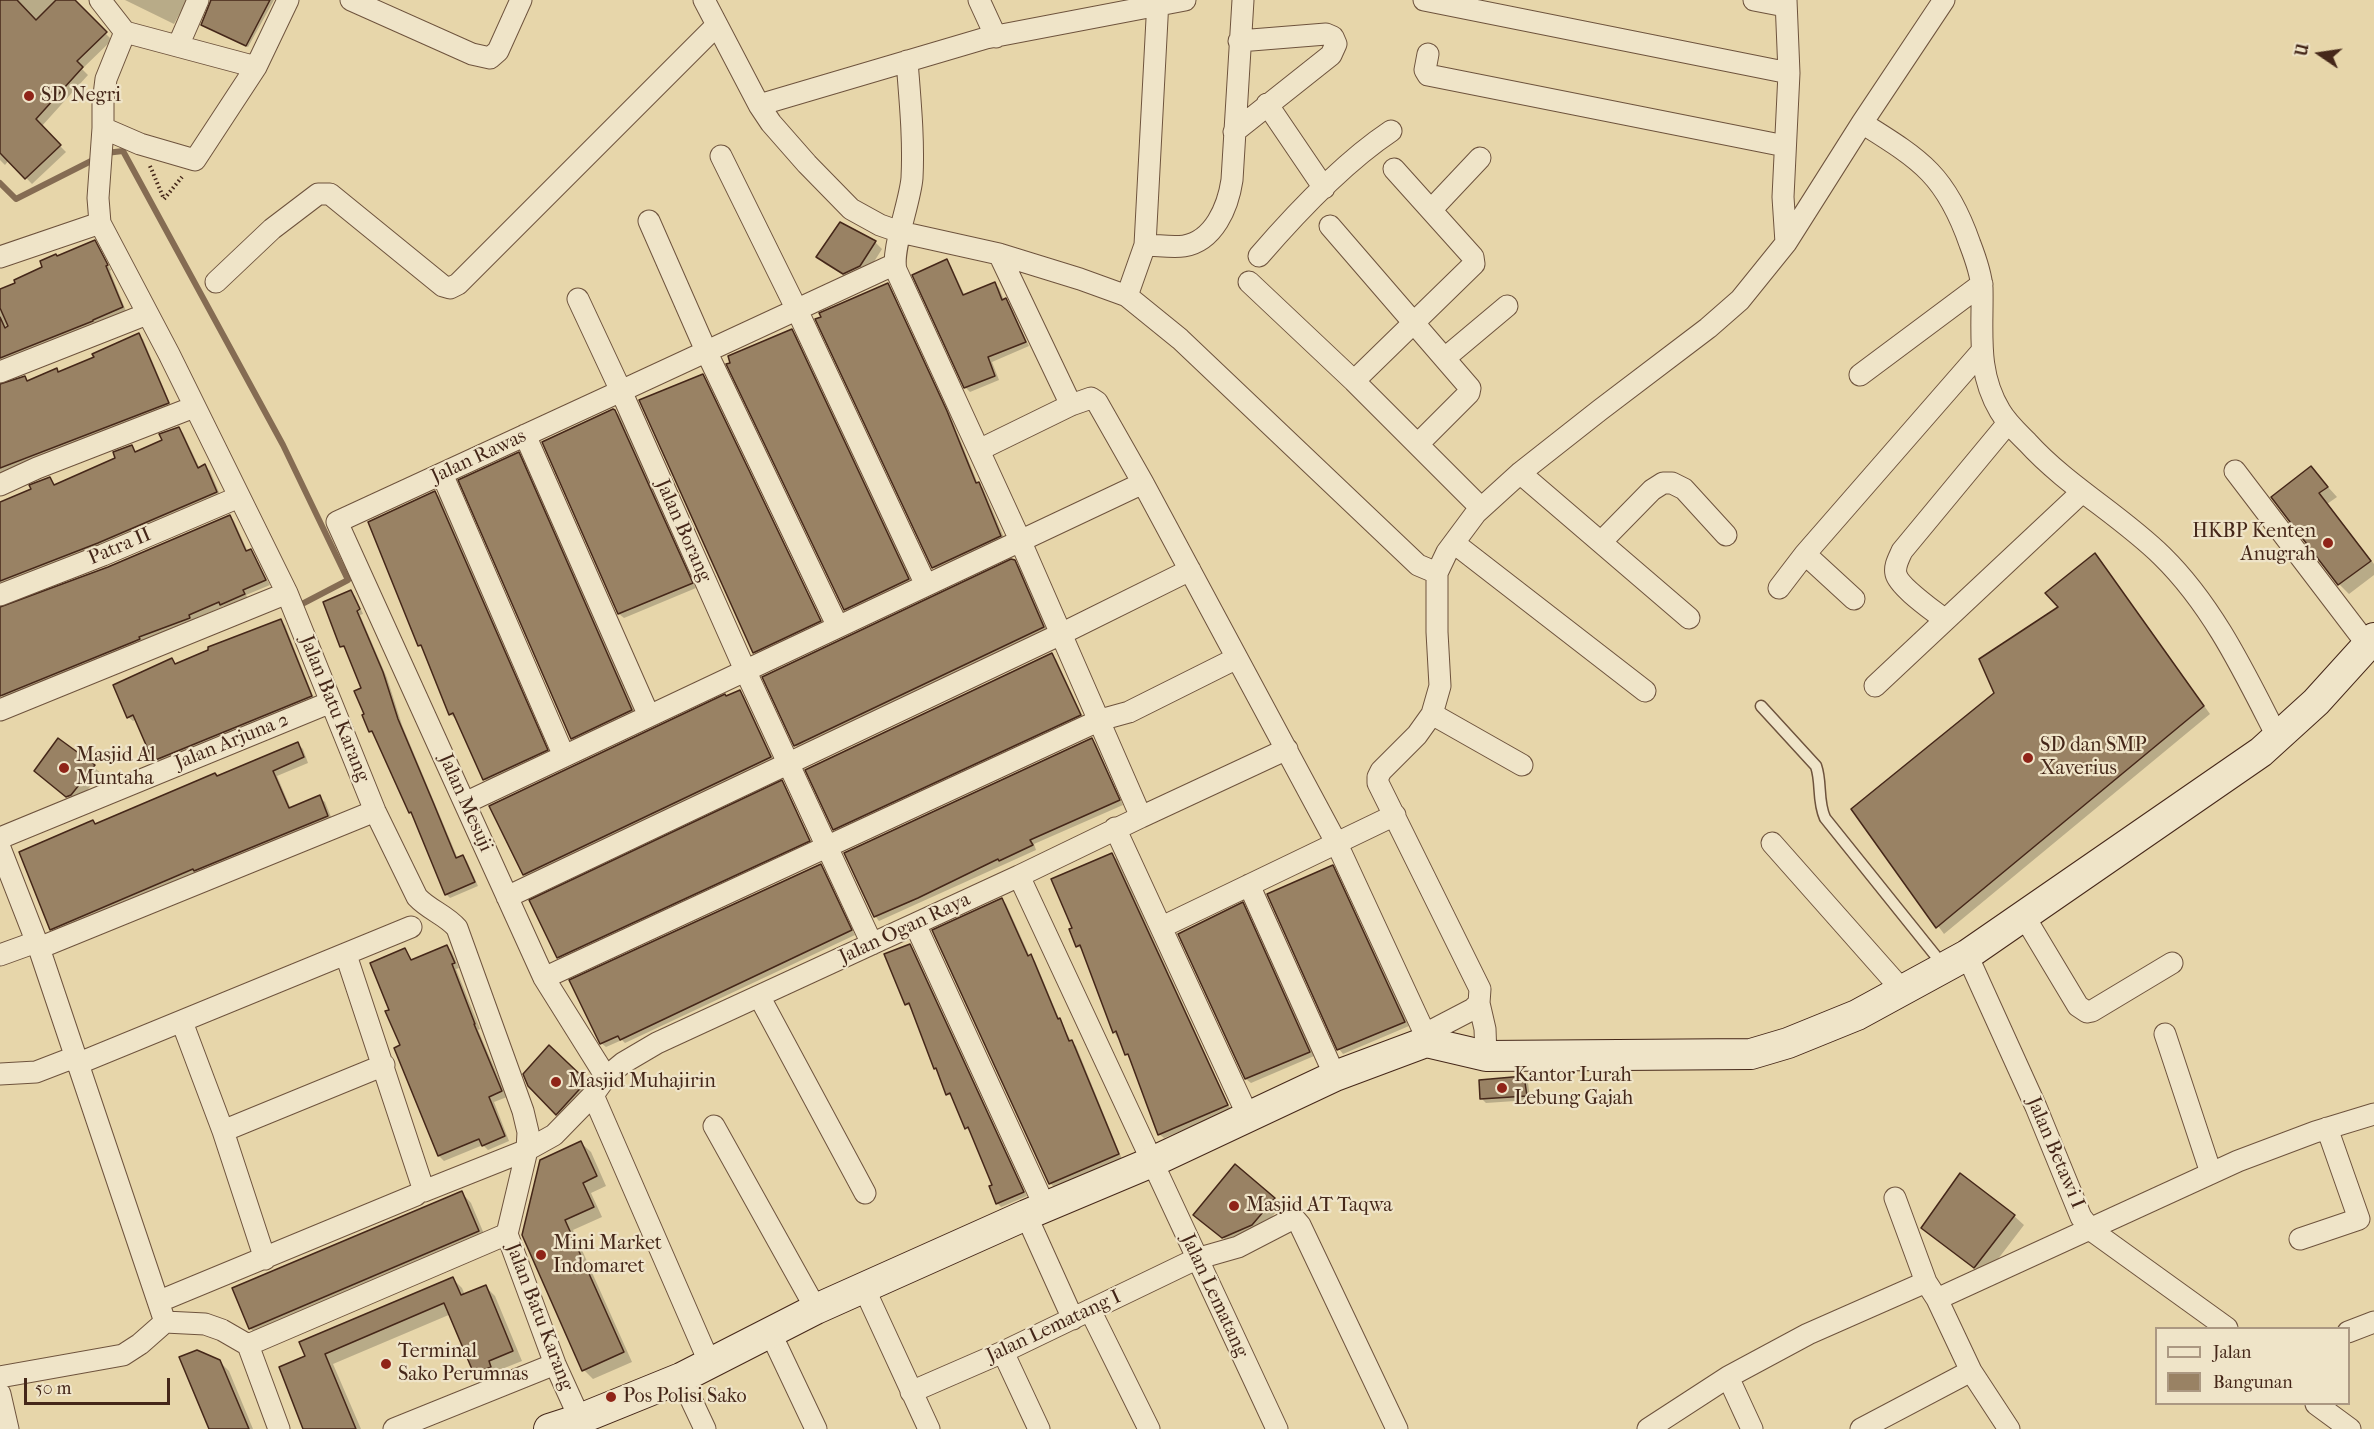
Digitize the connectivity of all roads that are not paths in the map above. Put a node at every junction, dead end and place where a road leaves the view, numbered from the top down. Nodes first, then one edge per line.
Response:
1 (100, 0) edge
2 (198, 0) edge
3 (288, 0) edge
4 (351, 0) edge
5 (521, 0) edge
6 (704, 0) edge
7 (980, 0) edge
8 (1185, 0) edge
9 (1243, 0) edge
10 (1424, 0) edge
11 (1754, 0) edge
12 (1944, 0) edge
13 (1158, 3) edge
14 (1785, 3) edge
15 (379, 5) edge
16 (717, 25) junction
17 (125, 32) junction
18 (996, 37) junction
19 (1239, 41) junction
20 (178, 46) junction
21 (1428, 54) dead end
22 (907, 61) junction
23 (256, 67) junction
24 (1789, 73) junction
25 (1267, 104) junction
26 (759, 105) junction
27 (1862, 123) junction
28 (1392, 130) dead end
29 (103, 132) junction
30 (1233, 132) junction
31 (1785, 146) junction
32 (721, 156) dead end
33 (1480, 158) dead end
34 (1394, 169) dead end
35 (1324, 188) junction
36 (1431, 210) junction
37 (650, 221) dead end
38 (100, 223) junction
39 (1330, 226) dead end
40 (900, 232) junction
41 (1786, 243) junction
42 (1145, 245) junction
43 (999, 254) junction
44 (1259, 256) dead end
45 (0, 257) edge
46 (895, 264) junction
47 (216, 282) dead end
48 (1249, 282) dead end
49 (1982, 284) junction
50 (1127, 296) junction
51 (578, 299) dead end
52 (1507, 306) dead end
53 (797, 309) junction
54 (147, 314) junction
55 (1413, 324) junction
56 (1982, 351) junction
57 (707, 353) junction
58 (1445, 358) junction
59 (0, 372) edge
60 (1860, 375) dead end
61 (1354, 381) junction
62 (621, 391) junction
63 (1071, 405) junction
64 (194, 407) junction
65 (2008, 423) junction
66 (525, 435) junction
67 (1418, 444) junction
68 (979, 450) junction
69 (2235, 471) dead end
70 (1520, 473) junction
71 (442, 474) junction
72 (1143, 483) junction
73 (0, 484) edge
74 (2082, 492) junction
75 (239, 496) junction
76 (1481, 508) junction
77 (337, 522) joint
78 (1726, 535) dead end
79 (1020, 540) junction
80 (1454, 543) junction
81 (1601, 543) junction
82 (1804, 554) junction
83 (1190, 570) junction
84 (1437, 573) junction
85 (926, 585) junction
86 (1779, 588) dead end
87 (287, 593) junction
88 (0, 595) edge
89 (1854, 599) dead end
90 (1689, 618) dead end
91 (1945, 620) junction
92 (838, 627) junction
93 (1061, 633) junction
94 (2372, 642) edge
95 (1237, 658) junction
96 (745, 670) junction
97 (1875, 686) dead end
98 (1645, 691) dead end
99 (331, 702) junction
100 (1761, 706) dead end
101 (0, 711) edge
102 (1432, 714) junction
103 (649, 716) junction
104 (1100, 720) junction
105 (2278, 738) junction
106 (1287, 749) junction
107 (564, 756) junction
108 (788, 763) junction
109 (1522, 765) dead end
110 (465, 803) junction
111 (375, 811) junction
112 (1395, 816) junction
113 (1141, 817) junction
114 (1115, 828) junction
115 (1772, 843) dead end
116 (1337, 844) junction
117 (1, 849) edge
118 (827, 849) junction
119 (1019, 876) junction
120 (1249, 885) junction
121 (507, 897) junction
122 (2024, 916) junction
123 (915, 924) junction
124 (411, 927) dead end
125 (1162, 927) junction
126 (872, 944) junction
127 (38, 945) junction
128 (0, 955) edge
129 (346, 955) junction
130 (1956, 961) junction
131 (2172, 963) dead end
132 (544, 978) junction
133 (1903, 990) junction
134 (759, 996) junction
135 (1479, 1003) junction
136 (182, 1022) junction
137 (2165, 1034) dead end
138 (1426, 1038) junction
139 (1486, 1056) junction
140 (76, 1061) junction
141 (384, 1065) junction
142 (0, 1074) edge
143 (1335, 1076) junction
144 (606, 1077) junction
145 (593, 1095) junction
146 (2374, 1114) edge
147 (1248, 1116) junction
148 (714, 1126) dead end
149 (2327, 1128) junction
150 (223, 1131) junction
151 (527, 1150) junction
152 (1152, 1162) junction
153 (2211, 1173) junction
154 (865, 1193) dead end
155 (416, 1195) dead end
156 (1895, 1198) dead end
157 (1035, 1211) junction
158 (2366, 1216) edge
159 (2091, 1230) junction
160 (507, 1234) junction
161 (2300, 1239) dead end
162 (265, 1259) junction
163 (1196, 1259) junction
164 (864, 1288) junction
165 (1932, 1291) junction
166 (816, 1309) junction
167 (162, 1311) junction
168 (1082, 1315) junction
169 (2374, 1322) edge
170 (2224, 1327) edge
171 (2350, 1332) edge
172 (771, 1334) junction
173 (248, 1346) junction
174 (1003, 1352) junction
175 (555, 1364) junction
176 (710, 1364) junction
177 (1971, 1371) junction
178 (0, 1377) edge
179 (1728, 1377) junction
180 (681, 1378) junction
181 (911, 1392) junction
182 (0, 1394) edge
183 (2317, 1405) edge
184 (583, 1424) edge
185 (2003, 1427) edge
186 (8, 1429) edge
187 (279, 1429) edge
188 (394, 1429) edge
189 (549, 1429) edge
190 (705, 1429) edge
191 (816, 1429) edge
192 (929, 1429) edge
193 (1039, 1429) edge
194 (1149, 1429) edge
195 (1277, 1429) edge
196 (1397, 1429) edge
197 (1650, 1429) edge
198 (1752, 1429) edge
199 (1862, 1429) edge
200 (2350, 1429) edge

1 - 17 street
2 - 20 street
3 - 23 street
4 - 15 street
5 - 15 street
6 - 16 street
7 - 18 street
8 - 13 street
9 - 19 street
10 - 24 street
11 - 14 street
12 - 27 street
13 - 18 street
13 - 42 street
14 - 24 street
16 - 26 street
16 - 47 street
17 - 20 street
17 - 29 street, Jalan Batu Karang
18 - 22 street
19 - 25 street
19 - 30 street
20 - 23 street
21 - 31 street
22 - 26 street
22 - 40 street
23 - 29 street
24 - 31 street
25 - 30 street
25 - 35 street
26 - 40 street
27 - 41 street
27 - 49 street
28 - 35 street
29 - 38 street, Jalan Batu Karang
30 - 42 street
31 - 41 street
32 - 53 street
33 - 36 street
34 - 36 street
35 - 44 street
36 - 55 street
37 - 57 street
38 - 45 street
38 - 54 street, Jalan Batu Karang
39 - 55 street
40 - 43 street
40 - 46 street
41 - 70 street
42 - 50 street
43 - 50 street
43 - 63 street
46 - 53 street
46 - 68 street
48 - 61 street
49 - 56 street
49 - 60 street
50 - 84 street
51 - 62 street, Jalan Borang
52 - 58 street
53 - 57 street
53 - 85 street
54 - 59 street
54 - 64 street, Jalan Batu Karang
55 - 58 street
55 - 61 street
56 - 65 street
56 - 82 street
57 - 62 street
57 - 92 street
58 - 67 street
61 - 67 street
62 - 66 street, Jalan Rawas
62 - 96 street, Jalan Borang
63 - 68 street
63 - 72 street
64 - 73 street
64 - 75 street, Jalan Batu Karang
65 - 74 street
65 - 91 street
66 - 71 street, Jalan Rawas
66 - 103 street
67 - 76 street
68 - 79 street
69 - 94 street
70 - 76 street
70 - 81 street
71 - 77 street, Jalan Rawas
71 - 107 street
72 - 79 street
72 - 83 street
74 - 91 street
74 - 105 street
75 - 87 street, Jalan Batu Karang
75 - 88 street, Patra II
76 - 80 street
77 - 110 street, Jalan Mesuji
78 - 81 street
79 - 85 street
79 - 93 street
80 - 84 street
80 - 98 street
81 - 90 street
82 - 86 street
82 - 89 street
83 - 93 street
83 - 95 street
84 - 102 street
85 - 92 street
87 - 99 street, Jalan Batu Karang
87 - 101 street
91 - 97 street
92 - 96 street
93 - 104 street
93 - 108 street
94 - 105 street
95 - 104 street
95 - 106 street
96 - 103 street
96 - 108 street, Jalan Borang
99 - 111 street, Jalan Batu Karang
99 - 117 street, Jalan Arjuna 2
100 - 130 lane
102 - 109 street
102 - 112 street
103 - 107 street
104 - 113 street
104 - 118 street
105 - 122 street
106 - 113 street, Jalan Ogan Raya
106 - 116 street
107 - 110 street
108 - 118 street, Jalan Borang
108 - 121 street
110 - 121 street, Jalan Mesuji
111 - 127 street
111 - 151 street, Jalan Batu Karang
112 - 116 street
112 - 135 street
113 - 114 street, Jalan Ogan Raya
114 - 119 street, Jalan Ogan Raya
114 - 125 street
115 - 133 street
116 - 120 street
116 - 138 street
117 - 127 street
118 - 126 street, Jalan Borang
118 - 132 street
119 - 123 street, Jalan Ogan Raya
119 - 152 street
120 - 125 street
120 - 143 street
121 - 132 street, Jalan Mesuji
122 - 130 street
122 - 131 street
123 - 126 street, Jalan Ogan Raya
123 - 157 street
124 - 129 street
125 - 147 street
126 - 134 street, Jalan Ogan Raya
127 - 128 street
127 - 140 street
129 - 136 street
129 - 141 street
130 - 133 street
130 - 159 street, Jalan Betawi I
132 - 144 street, Jalan Mesuji
133 - 139 street
134 - 144 street, Jalan Ogan Raya
134 - 154 street
135 - 138 street
135 - 139 street
136 - 140 street
136 - 150 street
137 - 153 street
138 - 139 street
138 - 143 street
140 - 142 street
140 - 167 street
141 - 150 street
141 - 151 street, Jalan Ogan Raya
143 - 147 street
144 - 145 street, Jalan Ogan Raya
145 - 151 street, Jalan Ogan Raya
145 - 176 street
146 - 149 street
147 - 152 street
148 - 166 street
149 - 153 street
149 - 158 street
150 - 162 street
151 - 160 street, Jalan Batu Karang
152 - 157 street
152 - 163 street, Jalan Lematang
153 - 159 street
155 - 162 street
156 - 165 street
157 - 164 street
157 - 168 street
158 - 161 street
159 - 165 street
159 - 170 street, Jalan Betawi I
160 - 173 street
160 - 175 street, Jalan Batu Karang
162 - 167 street
163 - 168 street, Jalan Lematang I
163 - 195 street, Jalan Lematang
163 - 196 street, Jalan Lematang I
164 - 166 street
164 - 181 street
165 - 177 street
165 - 179 street
166 - 172 street
167 - 173 street
167 - 178 street
168 - 174 street, Jalan Lematang I
168 - 194 street
169 - 171 street
172 - 176 street
172 - 191 street
173 - 187 street
174 - 181 street, Jalan Lematang I
174 - 193 street
175 - 184 street, Jalan Batu Karang
175 - 188 street
176 - 180 street
177 - 185 street
177 - 199 street
179 - 197 street
179 - 198 street
180 - 184 street
180 - 190 street
181 - 192 street
182 - 186 street
183 - 200 street
184 - 189 street

